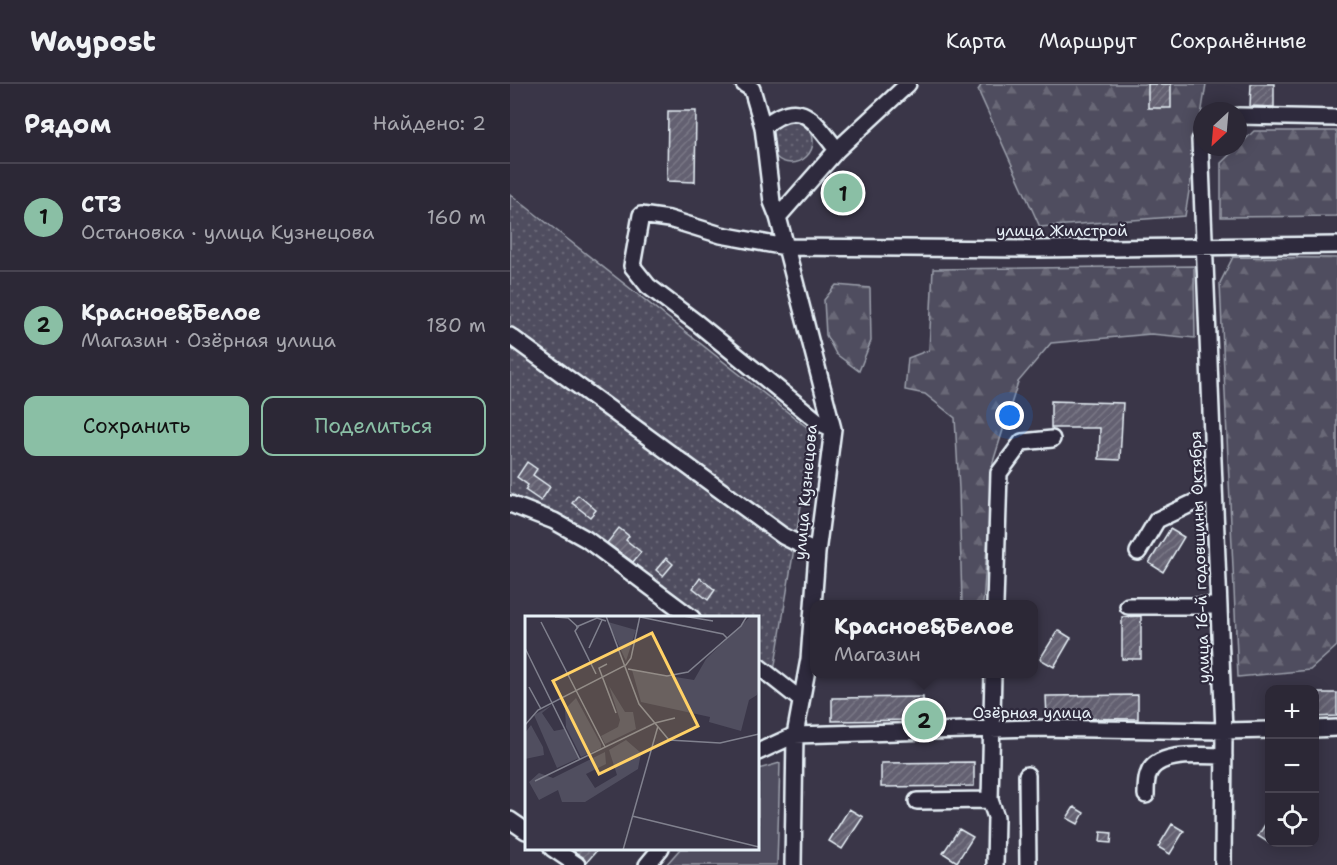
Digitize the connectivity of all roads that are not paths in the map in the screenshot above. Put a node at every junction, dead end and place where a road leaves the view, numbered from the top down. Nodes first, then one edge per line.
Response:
1 (744, 84) edge
2 (908, 84) edge
3 (1247, 116) edge
4 (1337, 118) edge
5 (763, 127) junction
6 (837, 150) junction
7 (1201, 156) edge
8 (778, 217) junction
9 (1337, 245) edge
10 (786, 247) junction
11 (1204, 248) junction
12 (510, 336) edge
13 (832, 429) junction
14 (1052, 439) dead end
15 (1214, 493) junction
16 (510, 504) edge
17 (1138, 552) dead end
18 (817, 553) junction
19 (813, 600) edge
20 (995, 600) edge
21 (1128, 606) dead end
22 (1219, 606) junction
23 (689, 616) edge
24 (810, 646) edge
25 (759, 667) edge
26 (993, 678) edge
27 (801, 700) junction
28 (1337, 728) edge
29 (991, 729) junction
30 (1319, 729) edge
31 (1265, 730) edge
32 (1224, 731) junction
33 (795, 735) junction
34 (759, 752) edge
35 (1224, 756) junction
36 (1027, 775) dead end
37 (1146, 795) dead end
38 (990, 800) junction
39 (917, 801) dead end
40 (510, 820) edge
41 (525, 830) edge
42 (554, 850) edge
43 (660, 850) edge
44 (577, 865) edge
45 (647, 865) edge
46 (793, 865) edge
47 (995, 865) edge
48 (1028, 865) edge
49 (1223, 865) edge

1 - 5 street, улица Кузнецова
2 - 6 street
3 - 4 street
5 - 6 street
5 - 8 street, улица Кузнецова
6 - 8 street
7 - 11 street, улица 16-й годовщины Октября
8 - 10 street, улица Кузнецова
9 - 11 street, улица Жилстрой
10 - 11 street, улица Жилстрой
10 - 13 street, улица Кузнецова
10 - 13 street, улица Жилстрой
11 - 15 street, улица 16-й годовщины Октября
12 - 18 street
13 - 18 street, улица Кузнецова
14 - 20 street
15 - 17 street
15 - 22 street, улица 16-й годовщины Октября
16 - 23 street
18 - 19 street, улица Кузнецова
21 - 22 street
22 - 32 street, улица 16-й годовщины Октября
24 - 27 street, улица Кузнецова
25 - 27 street
26 - 29 street
27 - 33 street, улица Кузнецова
28 - 30 street
29 - 32 street, Озёрная улица
29 - 33 street, Озёрная улица
29 - 38 street
31 - 32 street, Озёрная улица
32 - 35 street, улица 16-й годовщины Октября
33 - 34 street
33 - 46 street, улица Кузнецова
35 - 37 street
35 - 49 street, улица 16-й годовщины Октября
36 - 48 street
38 - 39 street
38 - 47 street
40 - 41 street
42 - 44 street
43 - 45 street

